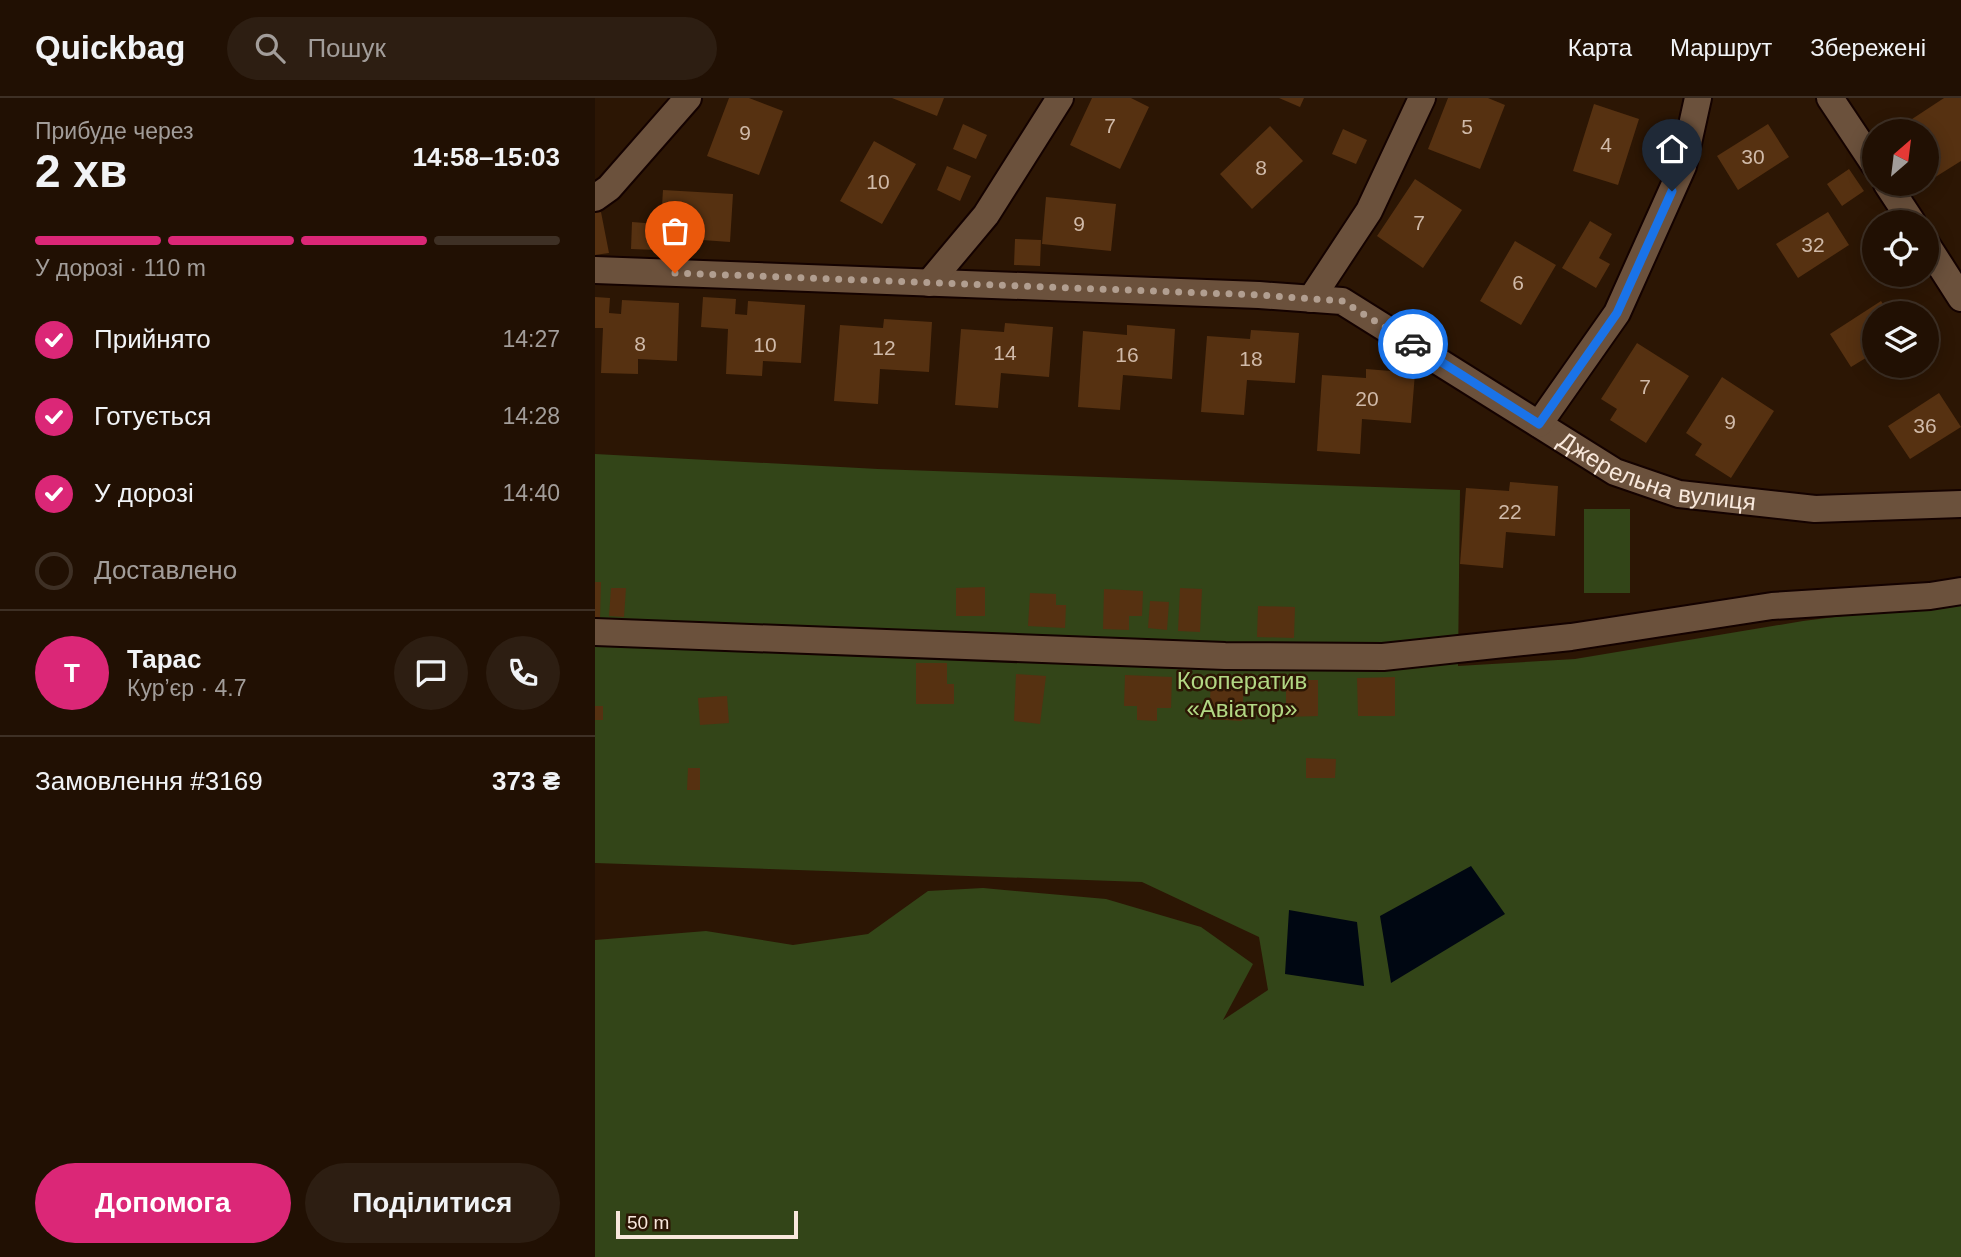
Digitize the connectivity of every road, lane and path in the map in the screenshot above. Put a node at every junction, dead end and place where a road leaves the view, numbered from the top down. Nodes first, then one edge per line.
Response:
1 (688, 98) edge
2 (1060, 98) edge
3 (1422, 98) edge
4 (1698, 98) edge
5 (1830, 98) edge
6 (1862, 146) edge
7 (595, 198) edge
8 (1939, 264) edge
9 (595, 270) edge
10 (929, 283) junction
11 (1961, 298) edge
12 (1311, 299) junction
13 (1539, 424) junction
14 (1961, 504) edge
15 (1961, 591) edge
16 (595, 632) edge

1 - 7 street
2 - 10 street
3 - 12 street
4 - 13 street
5 - 6 street
8 - 11 street
9 - 10 street, Джерельна вулиця
10 - 12 street, Джерельна вулиця
12 - 13 street, Джерельна вулиця
13 - 14 street, Джерельна вулиця
15 - 16 street

